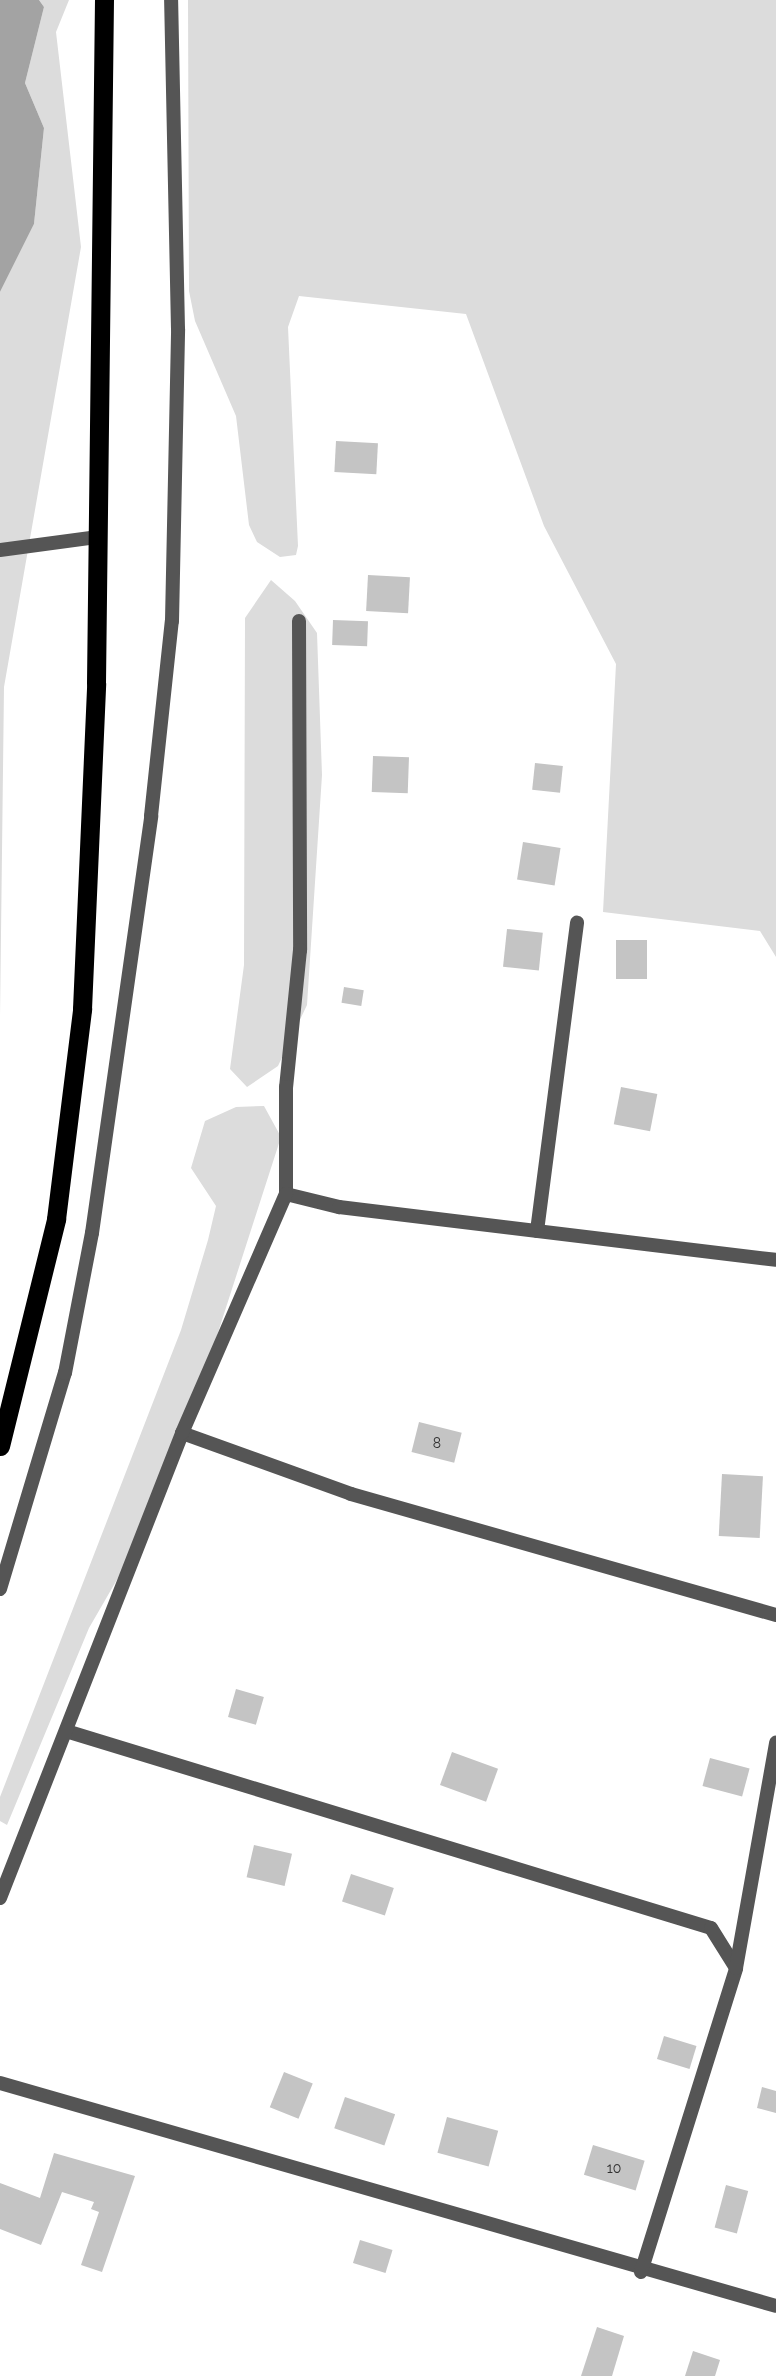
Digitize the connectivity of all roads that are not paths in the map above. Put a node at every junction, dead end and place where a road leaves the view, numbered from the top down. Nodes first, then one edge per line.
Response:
1 (104, 0) edge
2 (171, 0) edge
3 (98, 537) junction
4 (0, 550) edge
5 (299, 621) dead end
6 (577, 923) dead end
7 (286, 1194) junction
8 (537, 1231) junction
9 (776, 1260) edge
10 (182, 1433) junction
11 (0, 1446) edge
12 (0, 1589) edge
13 (776, 1615) edge
14 (66, 1731) junction
15 (776, 1743) edge
16 (0, 1898) edge
17 (736, 1968) junction
18 (0, 2083) edge
19 (641, 2272) junction
20 (776, 2306) edge

1 - 3 highway
2 - 12 street
3 - 4 street
3 - 11 highway
5 - 7 street
6 - 8 street
7 - 8 street
7 - 10 street
8 - 9 street
10 - 13 street
10 - 14 street
14 - 16 street
14 - 17 street
15 - 17 street
17 - 19 street
18 - 19 street
19 - 20 street

